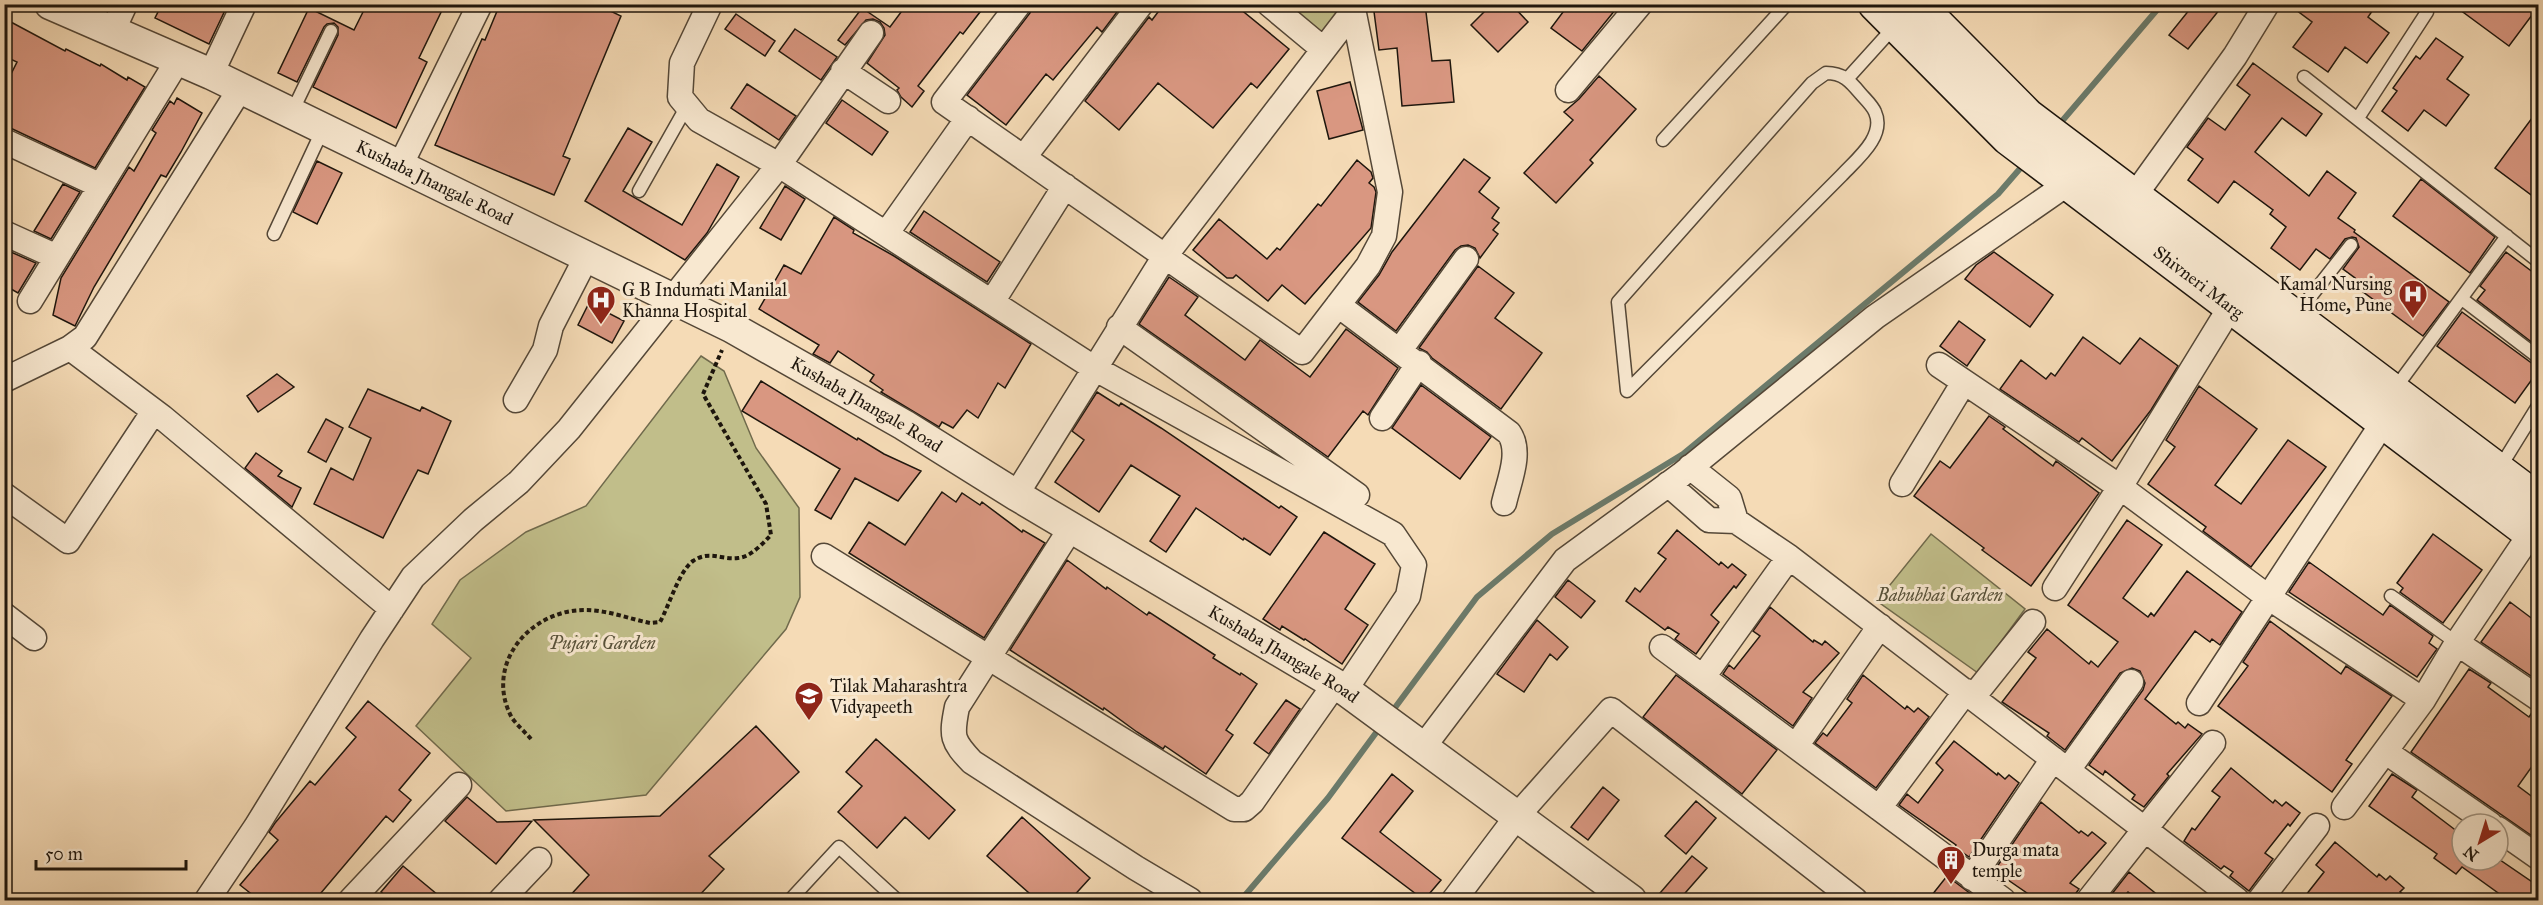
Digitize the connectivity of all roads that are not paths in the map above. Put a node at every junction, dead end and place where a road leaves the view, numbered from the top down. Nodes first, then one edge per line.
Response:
1 (244, 4) edge
2 (480, 4) edge
3 (710, 4) edge
4 (1019, 4) edge
5 (1140, 4) edge
6 (1269, 4) edge
7 (1640, 4) edge
8 (1787, 4) edge
9 (2267, 4) edge
10 (66, 7) edge
11 (1353, 7) edge
12 (1896, 11) edge
13 (2427, 12) dead end
14 (119, 17) edge
15 (331, 31) dead end
16 (871, 33) dead end
17 (1323, 49) junction
18 (178, 60) junction
19 (843, 71) junction
20 (211, 74) junction
21 (1848, 78) junction
22 (2304, 78) dead end
23 (240, 89) junction
24 (1568, 90) dead end
25 (888, 101) dead end
26 (687, 106) junction
27 (292, 113) junction
28 (968, 118) junction
29 (2358, 118) junction
30 (322, 129) junction
31 (1663, 140) dead end
32 (4, 141) edge
33 (1024, 157) junction
34 (779, 165) junction
35 (400, 166) junction
36 (2063, 167) junction
37 (101, 186) junction
38 (1065, 186) junction
39 (639, 190) dead end
40 (2135, 195) junction
41 (4, 233) edge
42 (274, 234) dead end
43 (886, 234) junction
44 (2507, 236) junction
45 (2351, 245) dead end
46 (587, 256) junction
47 (1165, 256) junction
48 (57, 257) junction
49 (1466, 260) dead end
50 (2538, 261) edge
51 (675, 298) junction
52 (2462, 299) junction
53 (30, 301) dead end
54 (992, 302) junction
55 (1338, 305) junction
56 (2230, 306) junction
57 (2296, 316) junction
58 (1119, 327) junction
59 (70, 348) junction
60 (1410, 357) junction
61 (2538, 357) edge
62 (1939, 365) dead end
63 (1094, 368) junction
64 (4, 380) edge
65 (1965, 382) junction
66 (516, 400) dead end
67 (2393, 403) junction
68 (2538, 406) edge
69 (154, 411) junction
70 (1382, 418) dead end
71 (1690, 467) junction
72 (2498, 470) junction
73 (1902, 483) dead end
74 (1668, 484) junction
75 (2120, 487) junction
76 (4, 495) edge
77 (1016, 495) junction
78 (1358, 495) dead end
79 (2538, 500) edge
80 (1504, 502) dead end
81 (1736, 521) junction
82 (1071, 528) junction
83 (2534, 536) edge
84 (824, 556) dead end
85 (1789, 557) junction
86 (2055, 588) dead end
87 (2391, 596) dead end
88 (2268, 597) junction
89 (392, 609) junction
90 (4, 615) edge
91 (2033, 622) dead end
92 (1880, 626) junction
93 (34, 638) dead end
94 (2457, 643) junction
95 (1662, 646) dead end
96 (988, 657) junction
97 (1703, 677) junction
98 (2131, 682) dead end
99 (1346, 691) junction
100 (1969, 694) junction
101 (2538, 698) edge
102 (2423, 700) junction
103 (2199, 703) dead end
104 (1416, 741) junction
105 (2213, 743) dead end
106 (1796, 746) junction
107 (2386, 752) junction
108 (2061, 765) junction
109 (459, 785) dead end
110 (2344, 807) dead end
111 (1880, 808) junction
112 (2473, 812) edge
113 (1518, 815) junction
114 (2317, 826) dead end
115 (2145, 830) junction
116 (2510, 837) edge
117 (2538, 857) edge
118 (539, 860) dead end
119 (1972, 878) junction
120 (2232, 899) edge
121 (207, 900) edge
122 (351, 900) edge
123 (501, 900) edge
124 (790, 900) edge
125 (897, 900) edge
126 (1190, 900) edge
127 (1454, 900) edge
128 (1631, 900) edge
129 (1855, 900) edge
130 (2003, 900) edge
131 (2089, 900) edge
132 (2260, 900) edge

1 - 20 street
2 - 35 street
3 - 26 street
4 - 28 street
5 - 33 street
6 - 17 street
7 - 24 street
8 - 31 lane
9 - 40 street
10 - 14 street, Kushaba Jhangale Road
11 - 17 street
11 - 55 street
12 - 21 lane
12 - 36 main road, Shivneri Marg
13 - 29 lane
14 - 18 street, Kushaba Jhangale Road
15 - 27 lane
16 - 19 street
17 - 47 street
18 - 20 street, Kushaba Jhangale Road
18 - 37 street
19 - 25 street
19 - 34 street
20 - 23 street, Kushaba Jhangale Road
21 - 21 lane
22 - 29 lane
23 - 27 street, Kushaba Jhangale Road
23 - 59 street
26 - 34 street
26 - 39 lane
27 - 30 street, Kushaba Jhangale Road
28 - 33 street
28 - 43 street
29 - 44 lane
30 - 35 street, Kushaba Jhangale Road
30 - 42 lane
32 - 37 street
33 - 38 street
34 - 43 street
34 - 51 street
35 - 46 street, Kushaba Jhangale Road
36 - 40 main road, Shivneri Marg
36 - 56 main road, Shivneri Marg
36 - 71 street
37 - 48 street
38 - 47 street
38 - 54 street
40 - 57 main road, Shivneri Marg
41 - 48 street
43 - 54 street
44 - 50 lane
44 - 52 lane
45 - 57 lane
46 - 51 street, Kushaba Jhangale Road
46 - 66 street
47 - 55 street
47 - 58 street
48 - 53 street
49 - 60 street
51 - 77 street, Kushaba Jhangale Road
51 - 89 street
52 - 61 lane
52 - 67 lane
54 - 63 street
55 - 60 street
56 - 67 main road, Shivneri Marg
56 - 75 street
57 - 67 main road, Shivneri Marg
58 - 63 street
58 - 78 street
59 - 64 street
59 - 69 street
60 - 70 street
60 - 80 street
62 - 65 street
63 - 77 street
63 - 99 street
65 - 73 street
65 - 75 street
67 - 72 main road, Shivneri Marg
67 - 83 main road, Shivneri Marg
67 - 88 street
68 - 72 lane
69 - 76 street
69 - 89 street
71 - 74 street
71 - 81 street
72 - 79 main road, Shivneri Marg
74 - 81 street
74 - 104 street
75 - 86 street
75 - 88 street
77 - 82 street, Kushaba Jhangale Road
81 - 85 street
82 - 96 street
82 - 99 street, Kushaba Jhangale Road
83 - 94 street
84 - 96 street
85 - 92 street
85 - 97 street
87 - 94 lane
88 - 102 street
88 - 103 street
89 - 121 street
90 - 93 street
91 - 100 street
92 - 100 street
92 - 106 street
94 - 101 street
94 - 102 street
95 - 97 street
96 - 99 street
96 - 126 street
97 - 106 street
98 - 108 street
99 - 104 street, Kushaba Jhangale Road
100 - 108 street
100 - 111 street
102 - 107 street
104 - 113 street, Kushaba Jhangale Road
105 - 115 street
106 - 111 street
107 - 110 street
107 - 112 street
108 - 115 street
108 - 119 street
109 - 122 street
111 - 119 street
113 - 127 street
113 - 128 street, Kushaba Jhangale Road
113 - 129 street
114 - 132 street
115 - 120 street
115 - 131 street
116 - 117 street
118 - 123 street
119 - 130 street
124 - 125 lane

